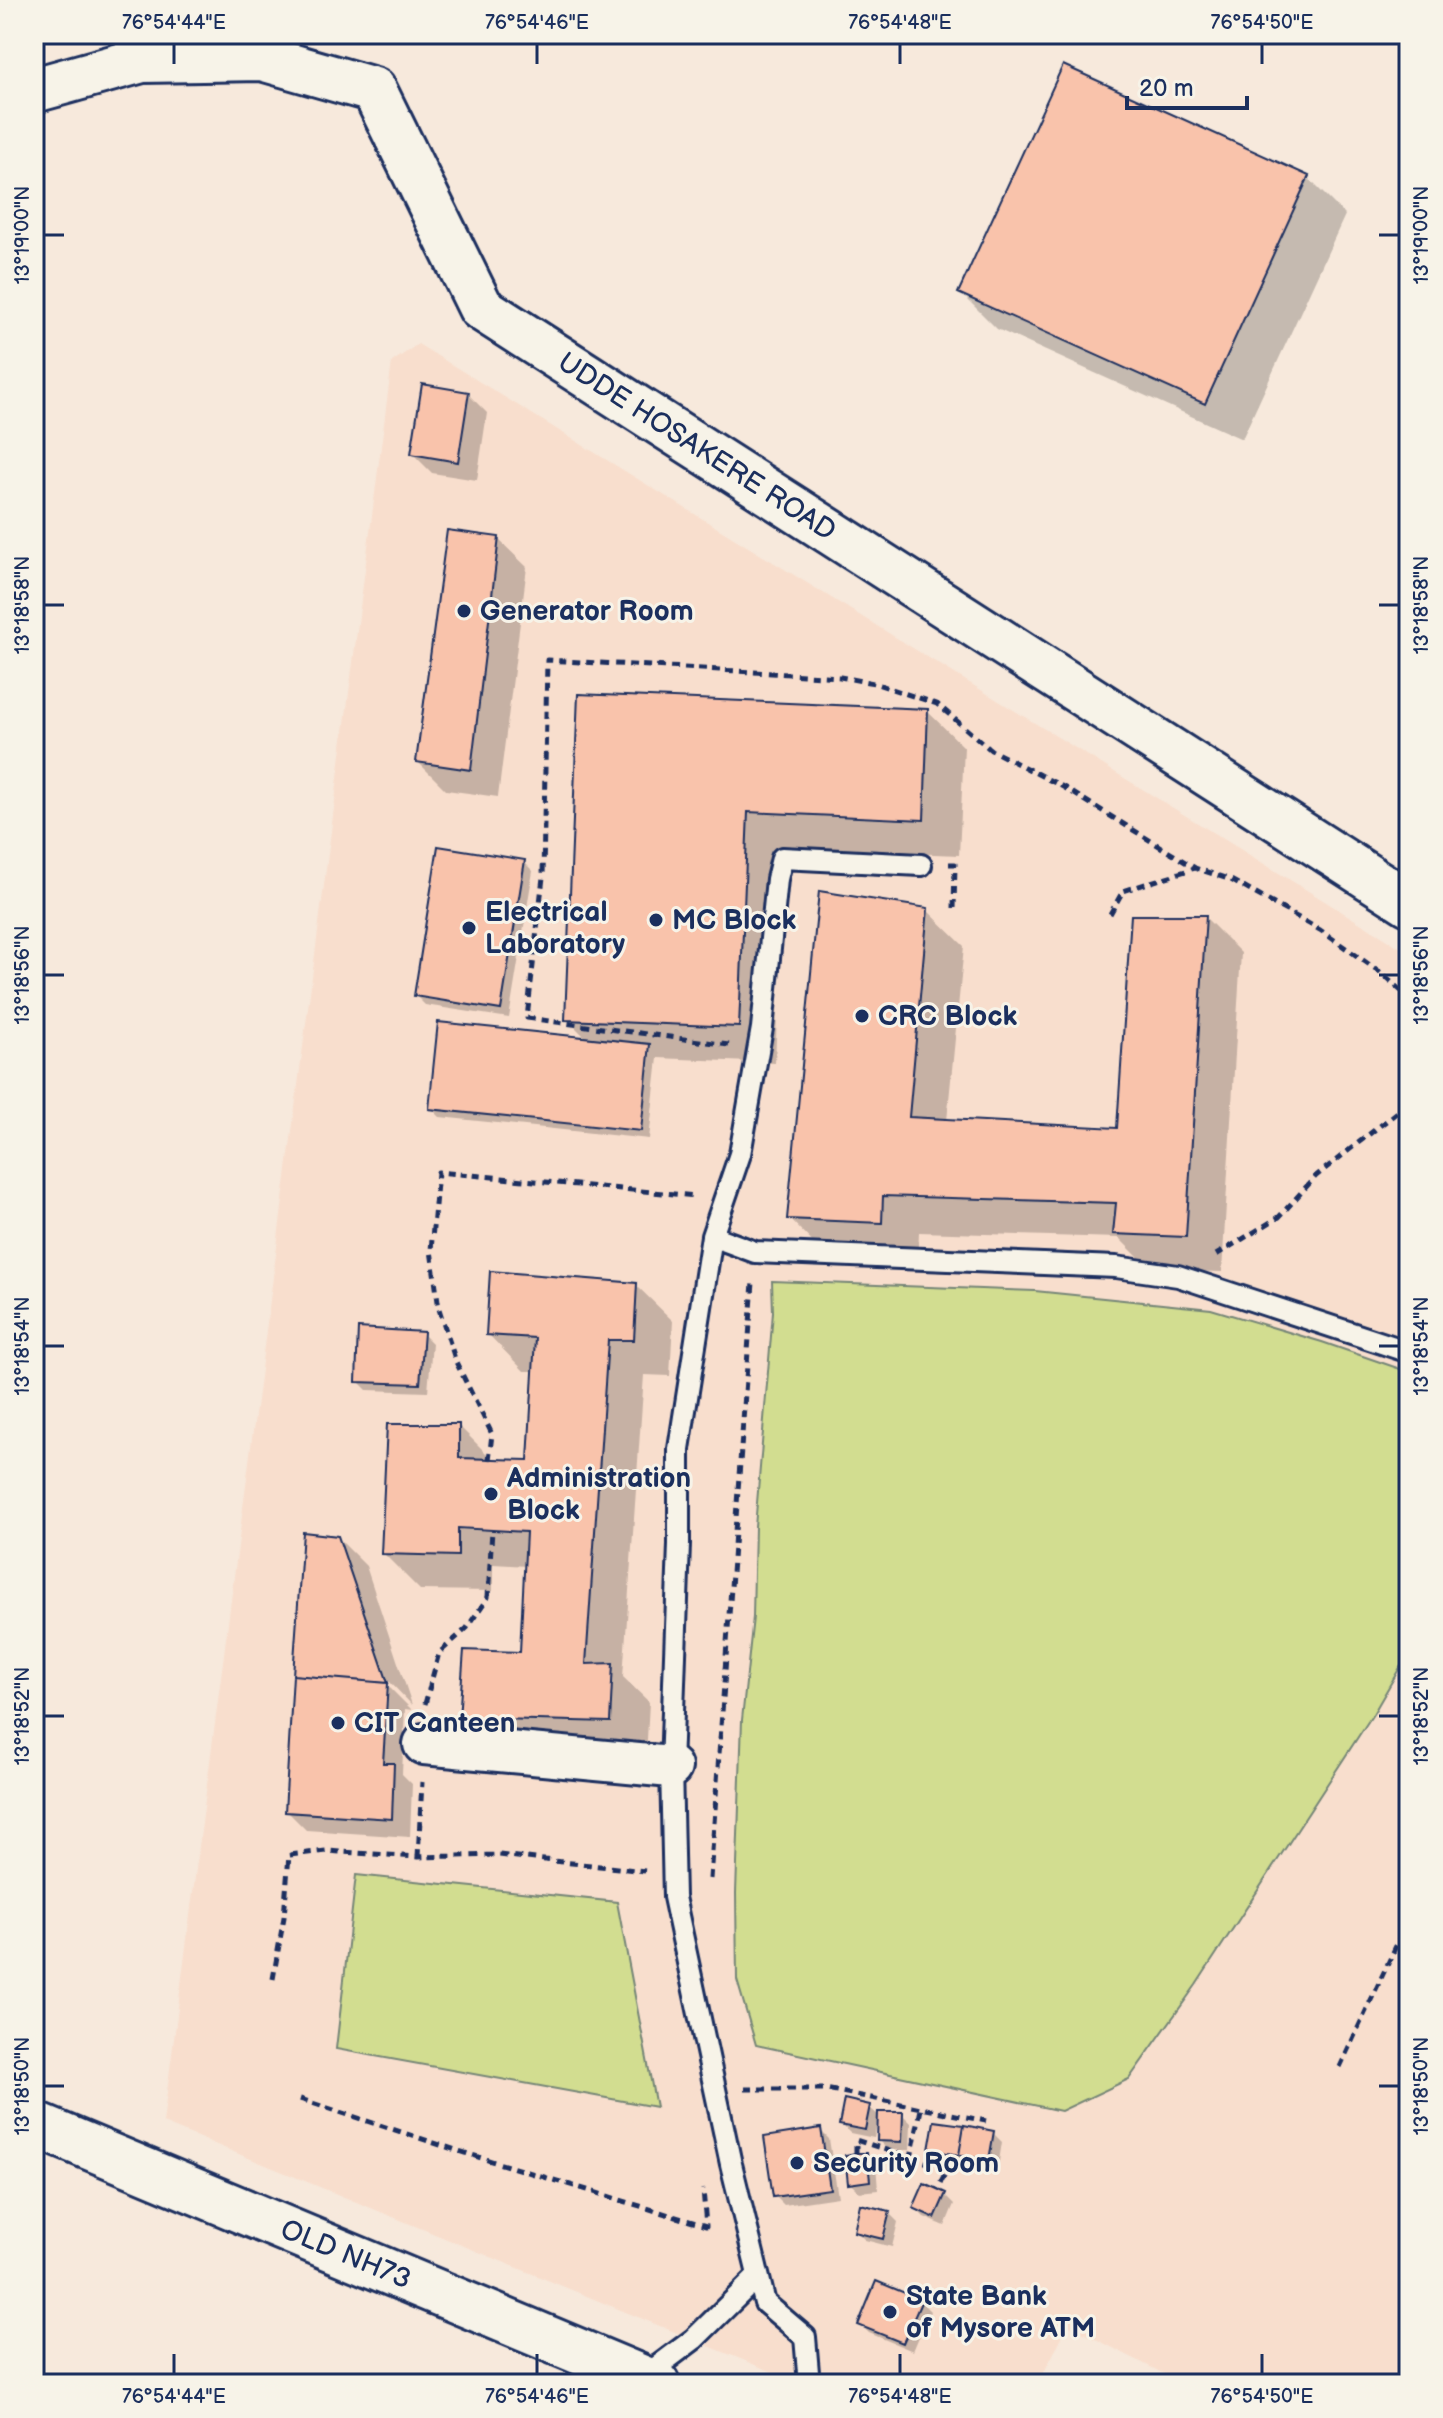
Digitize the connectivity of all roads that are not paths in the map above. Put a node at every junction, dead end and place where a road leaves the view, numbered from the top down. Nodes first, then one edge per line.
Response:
1 (34, 90) edge
2 (921, 865) dead end
3 (1409, 903) edge
4 (712, 1236) junction
5 (1409, 1352) edge
6 (424, 1744) road end
7 (671, 1767) junction
8 (34, 2124) edge
9 (758, 2276) junction
10 (649, 2381) edge
11 (809, 2384) edge

1 - 3 street, UDDE HOSAKERE ROAD
2 - 4 lane
4 - 5 lane
4 - 7 lane
6 - 7 street
7 - 9 lane
8 - 10 street, OLD NH73
9 - 10 lane
9 - 11 lane

